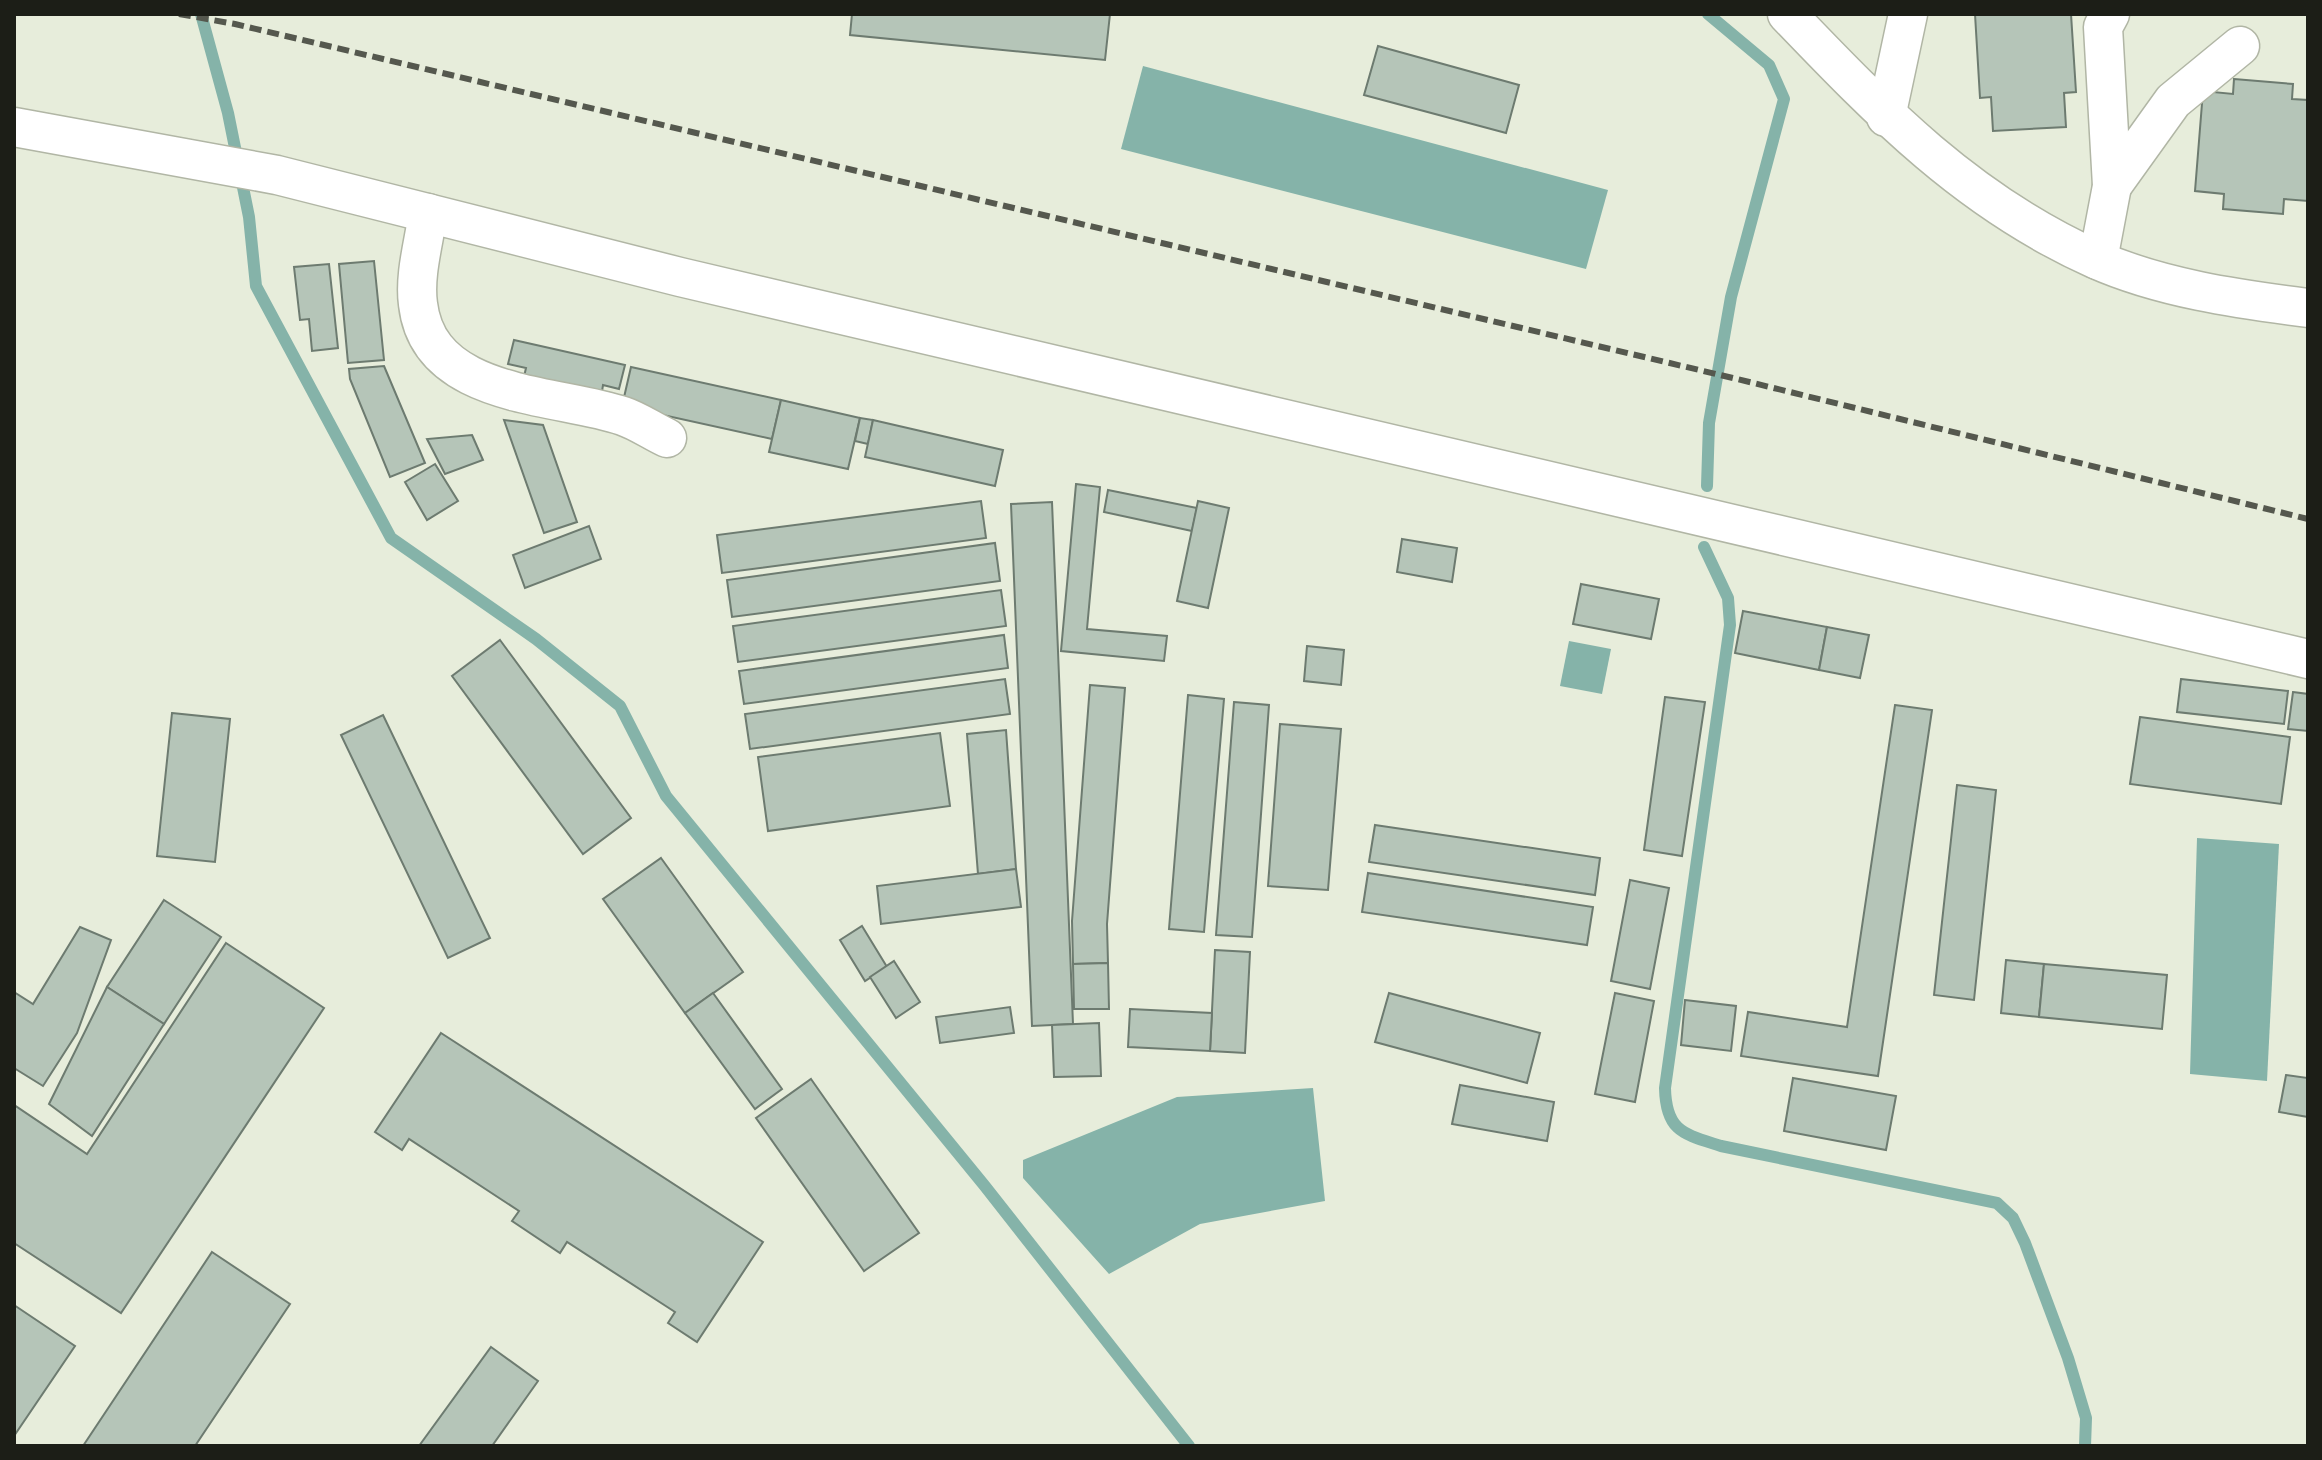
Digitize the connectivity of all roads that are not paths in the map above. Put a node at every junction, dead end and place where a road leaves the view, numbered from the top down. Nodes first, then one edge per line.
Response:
1 (1787, 14) edge
2 (1908, 14) edge
3 (2110, 14) edge
4 (2240, 46) dead end
5 (1886, 117) junction
6 (14, 127) edge
7 (2112, 186) junction
8 (428, 213) junction
9 (2098, 260) junction
10 (2308, 308) edge
11 (667, 438) dead end
12 (2308, 659) edge

1 - 5 street
2 - 5 street
3 - 7 street
4 - 7 street
5 - 9 street
6 - 8 street
7 - 9 street
8 - 11 street
8 - 12 street
9 - 10 street

